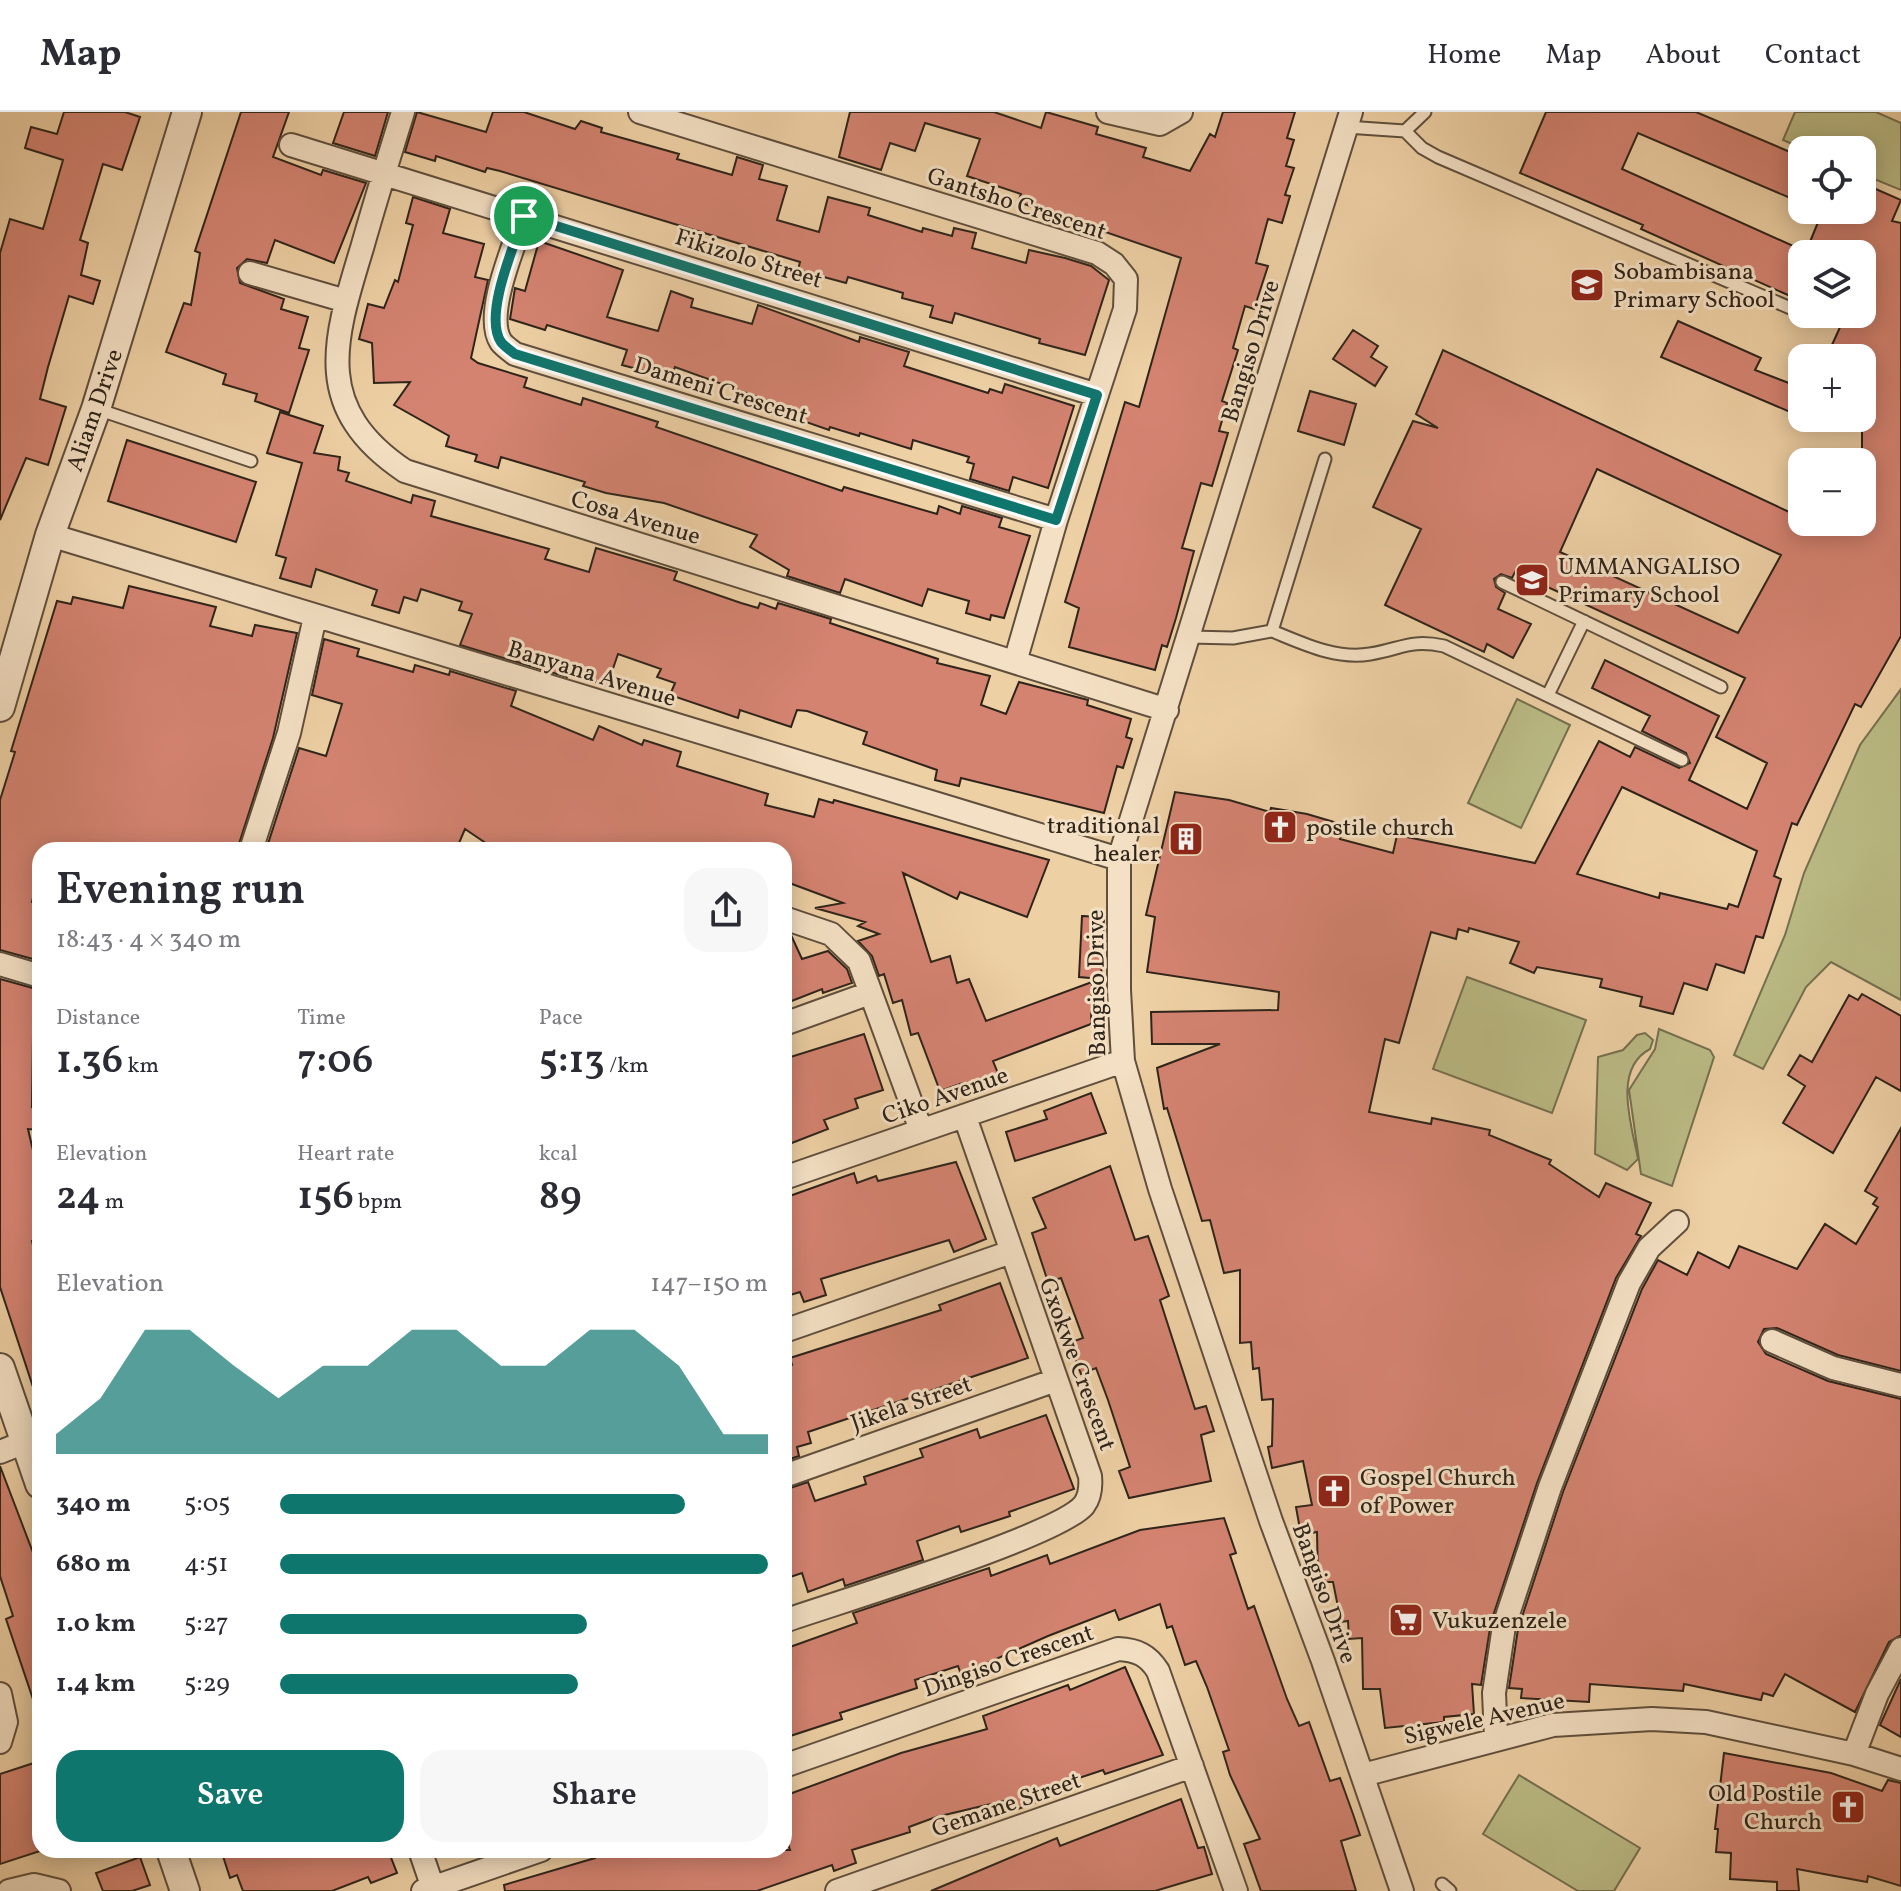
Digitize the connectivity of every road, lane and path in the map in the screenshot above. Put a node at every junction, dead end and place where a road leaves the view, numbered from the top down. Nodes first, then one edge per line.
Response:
1 (187, 112) edge
2 (403, 112) edge
3 (640, 112) edge
4 (1108, 112) edge
5 (1181, 112) edge
6 (1425, 112) edge
7 (1349, 120) edge
8 (1405, 131) junction
9 (291, 145) dead end
10 (384, 174) junction
11 (524, 216) junction
12 (250, 273) dead end
13 (346, 301) junction
14 (1788, 308) edge
15 (1097, 395) junction
16 (96, 409) junction
17 (1325, 459) dead end
18 (251, 461) dead end
19 (1056, 520) junction
20 (50, 535) junction
21 (1502, 582) dead end
22 (315, 617) junction
23 (1584, 621) junction
24 (1272, 631) junction
25 (1189, 637) junction
26 (1015, 662) junction
27 (1721, 687) dead end
28 (1548, 695) junction
29 (0, 707) edge
30 (1167, 710) junction
31 (1682, 760) dead end
32 (254, 842) edge
33 (1119, 859) junction
34 (792, 921) edge
35 (0, 964) edge
36 (32, 974) edge
37 (870, 993) junction
38 (792, 1021) edge
39 (1123, 1061) junction
40 (965, 1117) junction
41 (921, 1130) junction
42 (792, 1175) edge
43 (1677, 1222) dead end
44 (1011, 1252) junction
45 (792, 1328) edge
46 (1772, 1341) dead end
47 (0, 1368) edge
48 (1056, 1380) junction
49 (1901, 1385) edge
50 (12, 1447) edge
51 (32, 1473) edge
52 (792, 1473) edge
53 (792, 1618) edge
54 (1901, 1649) edge
55 (0, 1694) edge
56 (1496, 1737) junction
57 (0, 1742) edge
58 (1854, 1754) junction
59 (792, 1763) edge
60 (1192, 1766) junction
61 (1901, 1769) edge
62 (1363, 1775) junction
63 (174, 1858) edge
64 (422, 1858) edge
65 (519, 1858) edge
66 (430, 1890) edge
67 (9, 1891) edge
68 (59, 1891) edge
69 (185, 1891) edge
70 (837, 1891) edge
71 (1236, 1891) edge
72 (1402, 1891) edge

1 - 16 street, Aliam Drive
2 - 10 street, Cosa Avenue
3 - 15 street, Gantsho Crescent
4 - 5 street
6 - 8 lane
7 - 8 lane
7 - 25 street, Bangiso Drive
8 - 14 lane
9 - 10 street
10 - 11 street, Fikizolo Street
10 - 13 street, Cosa Avenue
11 - 15 street, Fikizolo Street
11 - 19 street, Dameni Crescent
12 - 13 street
13 - 26 street, Cosa Avenue
15 - 19 street, Gantsho Crescent
16 - 18 lane
16 - 20 street, Aliam Drive
17 - 24 lane
19 - 26 street, Gantsho Crescent
20 - 22 street, Banyana Avenue
20 - 29 street, Aliam Drive
21 - 23 lane
22 - 32 street
22 - 33 street, Banyana Avenue
23 - 27 lane
23 - 28 lane
24 - 25 lane
24 - 28 lane
25 - 30 street, Bangiso Drive
26 - 30 street, Cosa Avenue
28 - 31 lane
30 - 33 street, Bangiso Drive
33 - 39 street, Bangiso Drive
34 - 37 street
35 - 36 street
37 - 38 street
37 - 41 street
39 - 40 street, Ciko Avenue
39 - 62 street, Bangiso Drive
40 - 41 street, Ciko Avenue
40 - 44 street, Gxokwe Crescent
41 - 42 street, Ciko Avenue
43 - 56 street
44 - 45 street
44 - 48 street, Gxokwe Crescent
46 - 49 street
47 - 50 street
48 - 52 street, Jikela Street
48 - 53 street, Gxokwe Crescent
50 - 51 street
54 - 58 street
55 - 57 street
56 - 58 street, Sigwele Avenue
56 - 62 street, Sigwele Avenue
58 - 61 street, Sigwele Avenue
59 - 60 street, Dingiso Crescent
60 - 70 street, Gemane Street
60 - 71 street, Dingiso Crescent
62 - 72 street, Bangiso Drive
63 - 69 street
64 - 66 street
65 - 66 street
67 - 68 street

